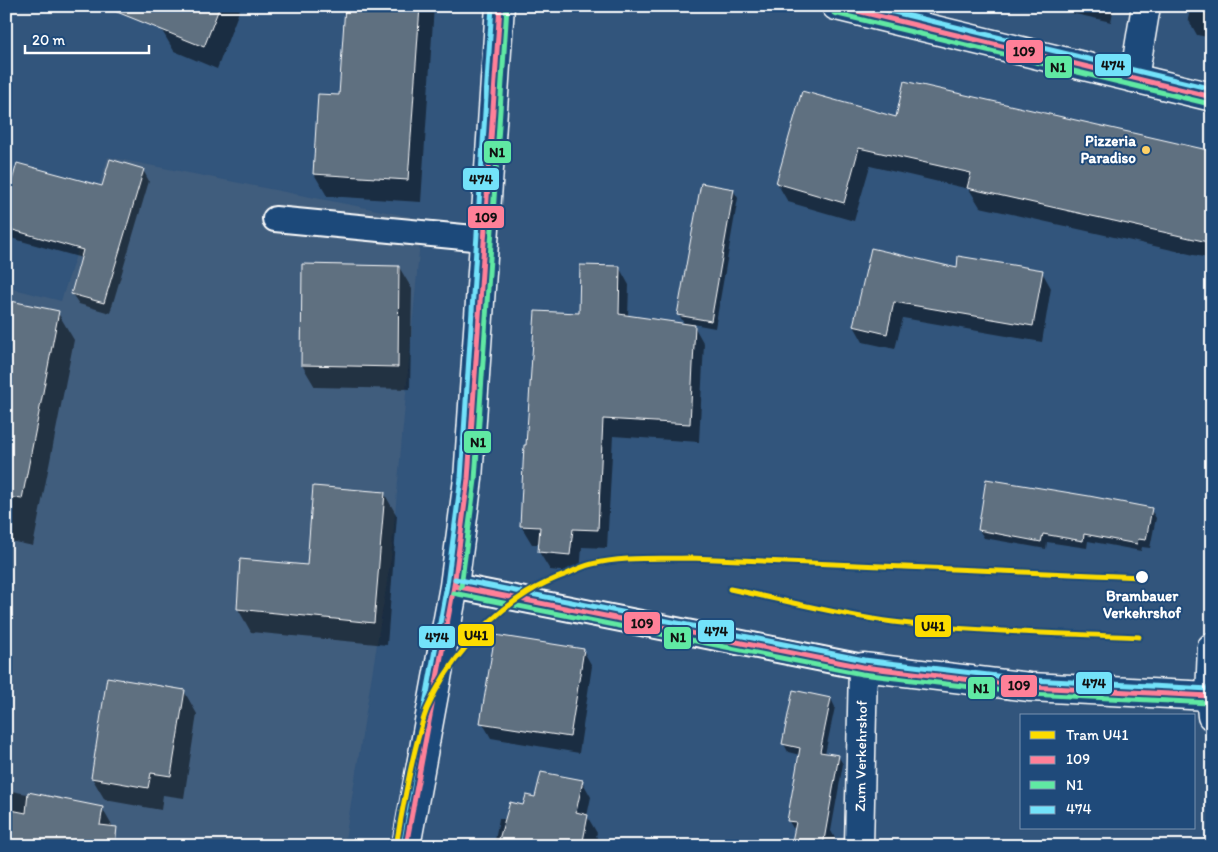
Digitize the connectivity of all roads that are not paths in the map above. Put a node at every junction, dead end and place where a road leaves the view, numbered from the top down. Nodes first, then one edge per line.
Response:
1 (500, 6) edge
2 (836, 6) edge
3 (1146, 6) edge
4 (1134, 78) junction
5 (1212, 97) edge
6 (275, 219) dead end
7 (484, 239) junction
8 (454, 586) junction
9 (1212, 647) edge
10 (863, 667) junction
11 (1211, 706) edge
12 (406, 846) edge
13 (859, 846) edge

1 - 7 main road
2 - 4 main road
3 - 4 main road
4 - 5 main road
6 - 7 lane
7 - 8 main road
8 - 10 lane
8 - 12 main road
9 - 11 main road
10 - 11 main road
10 - 13 main road, Zum Verkehrshof

